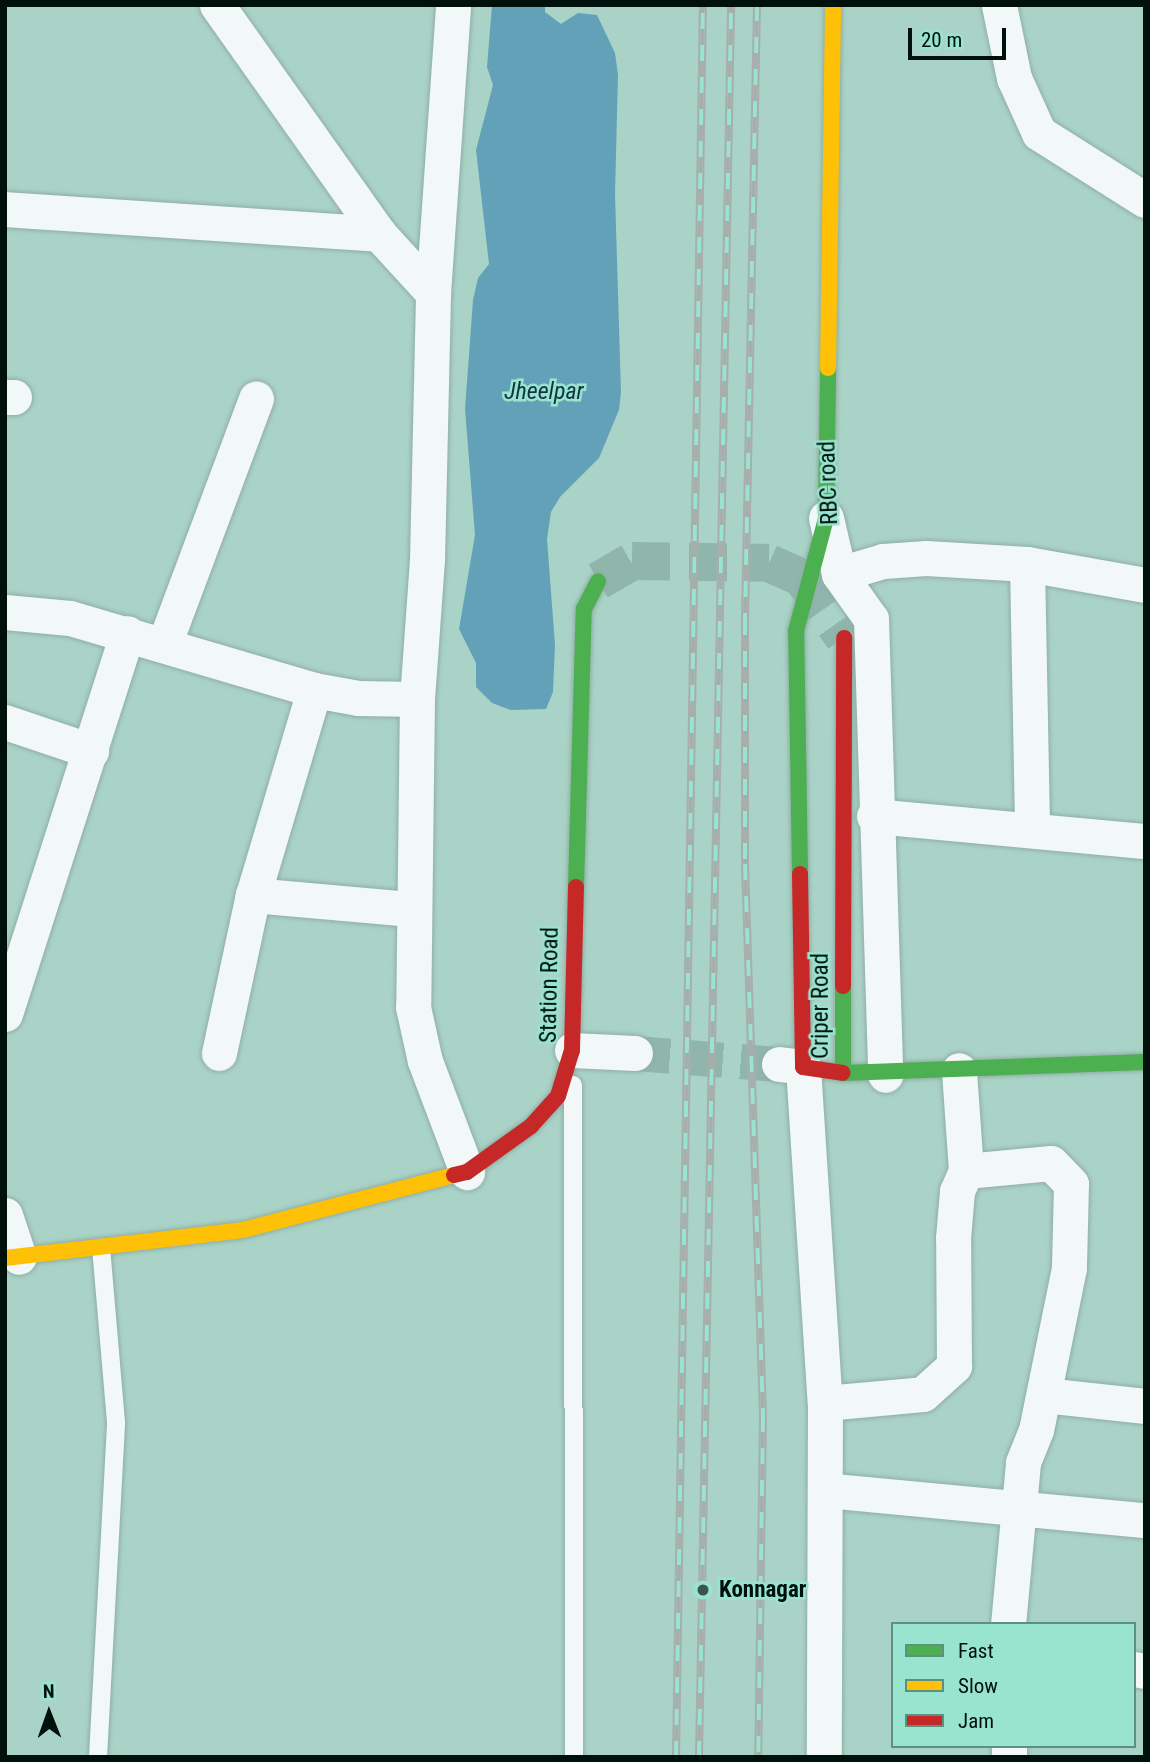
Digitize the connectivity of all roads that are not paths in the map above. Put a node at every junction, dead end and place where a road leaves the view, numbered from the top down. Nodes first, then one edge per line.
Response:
1 (217, 5) edge
2 (453, 5) edge
3 (833, 5) edge
4 (999, 5) edge
5 (1145, 200) edge
6 (5, 209) edge
7 (379, 234) junction
8 (433, 293) junction
9 (256, 398) dead end
10 (827, 518) junction
11 (1027, 564) junction
12 (839, 574) junction
13 (598, 581) tunnel mouth
14 (1145, 585) edge
15 (5, 612) edge
16 (127, 633) junction
17 (844, 638) tunnel mouth
18 (165, 642) junction
19 (314, 690) junction
20 (417, 699) junction
21 (5, 722) edge
22 (90, 751) junction
23 (874, 816) junction
24 (1032, 830) junction
25 (1145, 841) edge
26 (253, 895) junction
27 (411, 909) junction
28 (5, 1014) edge
29 (572, 1050) junction
30 (219, 1053) dead end
31 (635, 1053) tunnel mouth
32 (1145, 1062) edge
33 (791, 1066) junction
34 (959, 1070) junction
35 (843, 1073) junction
36 (885, 1075) junction
37 (467, 1171) junction
38 (966, 1171) junction
39 (5, 1215) edge
40 (101, 1248) junction
41 (12, 1257) edge
42 (1044, 1395) junction
43 (825, 1403) junction
44 (1145, 1406) edge
45 (825, 1490) junction
46 (1019, 1510) junction
47 (1145, 1520) edge
48 (1008, 1622) edge
49 (98, 1757) edge
50 (574, 1757) edge
51 (824, 1757) edge

1 - 7 street
2 - 8 street
3 - 10 main road, RBC road
4 - 5 street
6 - 7 street
7 - 8 street
8 - 20 street
9 - 18 street
10 - 12 street, RBC road
10 - 33 main road
11 - 12 street
11 - 14 street
11 - 24 street
12 - 23 street, RBC road
13 - 29 main road, Station Road
15 - 16 street
16 - 18 street
16 - 22 street
17 - 35 main road, Criper Road
18 - 19 street
19 - 20 street
19 - 26 street
20 - 27 street
21 - 22 street
22 - 28 street
23 - 24 street
23 - 36 street, RBC road
24 - 25 street
26 - 27 street
26 - 30 street
27 - 37 street
29 - 31 street
29 - 37 main road, Station Road
29 - 50 lane
32 - 34 main road, Criper Road
33 - 35 main road
33 - 43 street
34 - 36 main road, Criper Road
34 - 38 street
35 - 36 main road, Criper Road
37 - 40 main road, Station Road
38 - 42 street
38 - 43 street
39 - 41 street
40 - 41 main road, Station Road
40 - 49 lane
42 - 44 street
42 - 46 street
43 - 45 street
45 - 46 street
45 - 51 street
46 - 47 street
46 - 48 street

